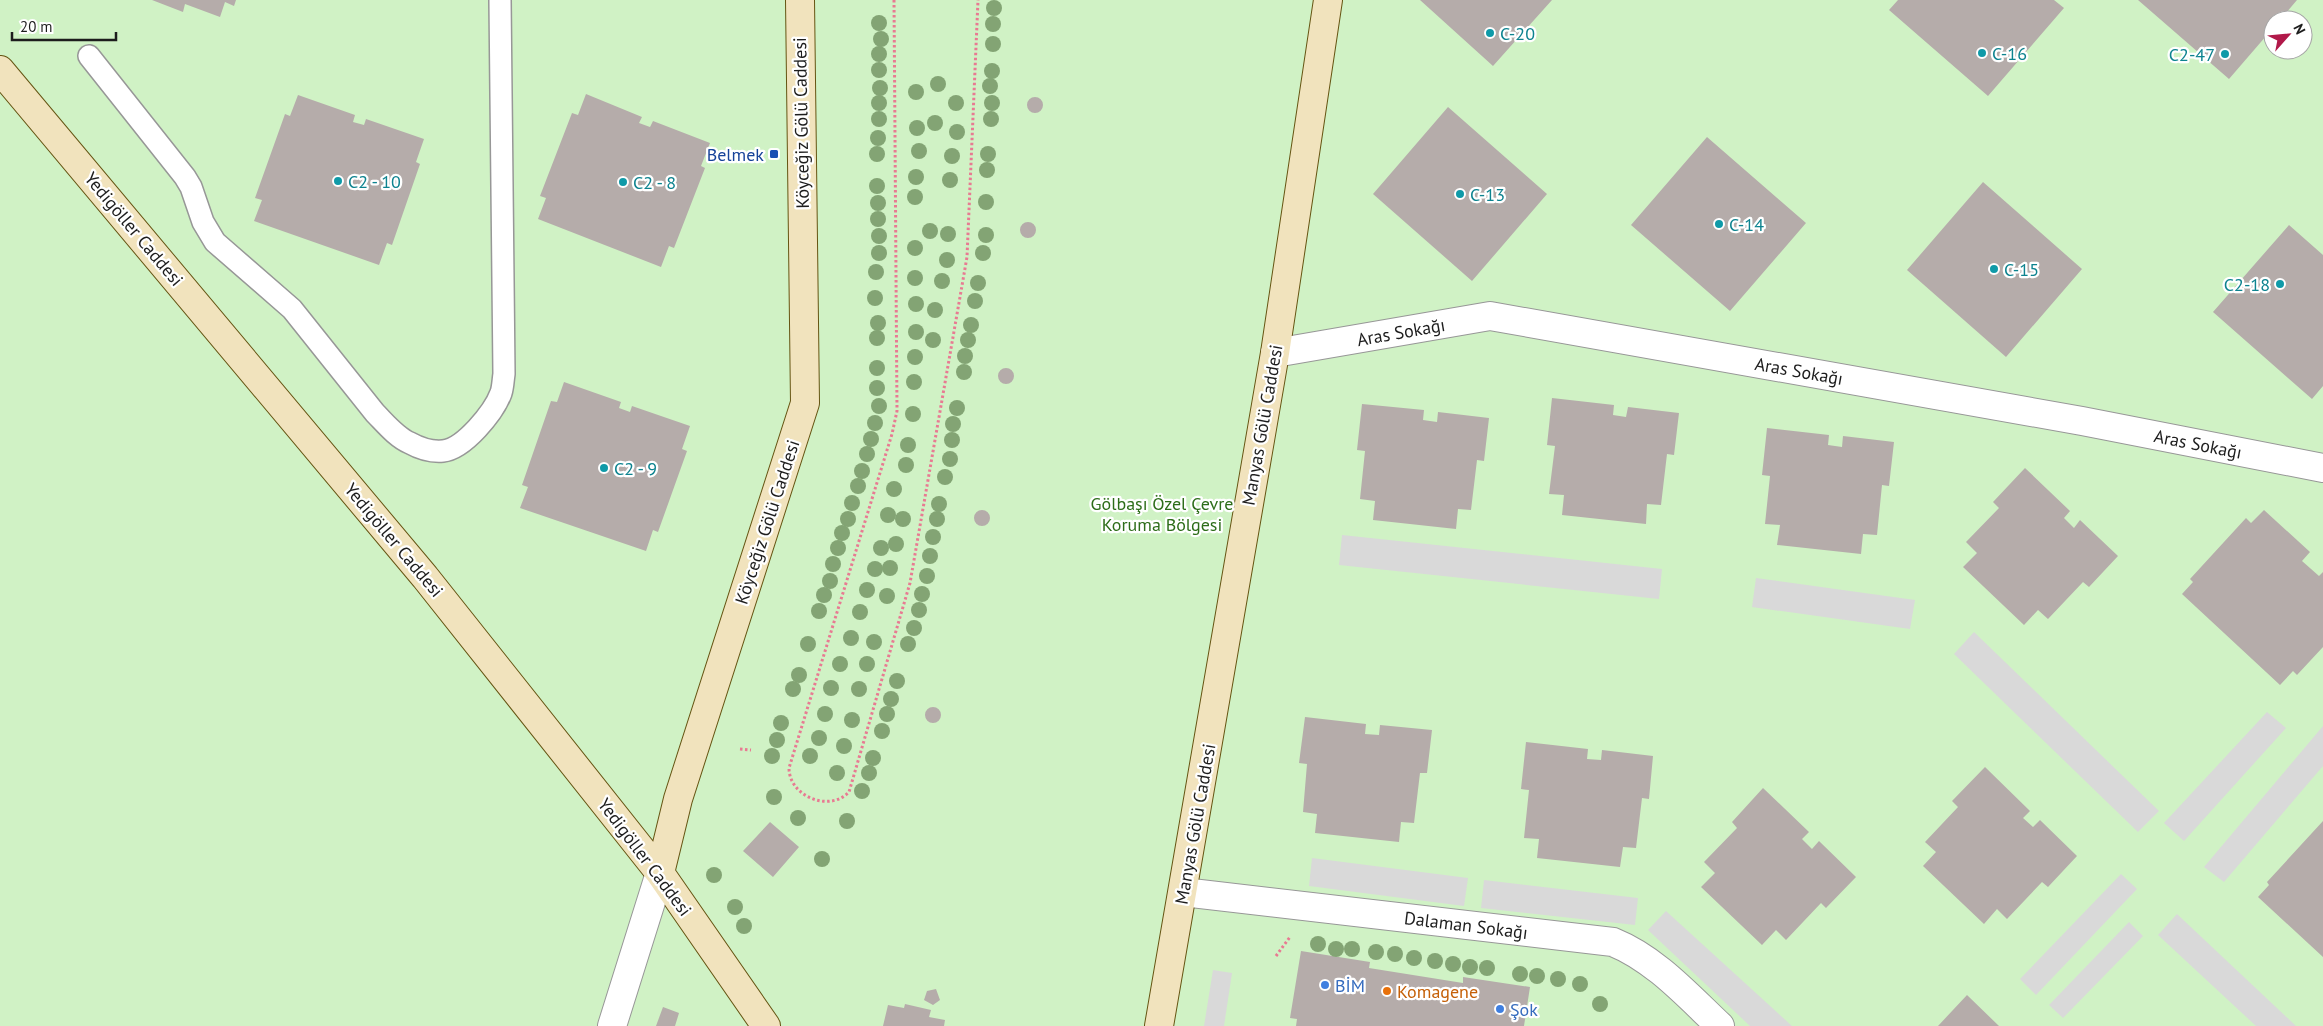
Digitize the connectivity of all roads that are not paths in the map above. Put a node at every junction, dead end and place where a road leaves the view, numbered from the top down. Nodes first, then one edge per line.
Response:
1 (500, 0) edge
2 (800, 0) edge
3 (1328, 0) edge
4 (89, 56) dead end
5 (0, 70) edge
6 (1275, 353) junction
7 (2323, 468) edge
8 (660, 874) junction
9 (1183, 892) junction
10 (612, 1026) edge
11 (766, 1026) edge
12 (1159, 1026) edge
13 (1720, 1026) edge

1 - 4 lane
2 - 8 street, Köyceğiz Gölü Caddesi
3 - 6 street, Manyas Gölü Caddesi
5 - 8 street, Yedigöller Caddesi
6 - 7 street, Aras Sokağı
6 - 9 street, Manyas Gölü Caddesi
8 - 10 street, Köyceğiz Gölü Caddesi
8 - 11 street, Yedigöller Caddesi
9 - 12 street, Manyas Gölü Caddesi
9 - 13 street, Dalaman Sokağı

